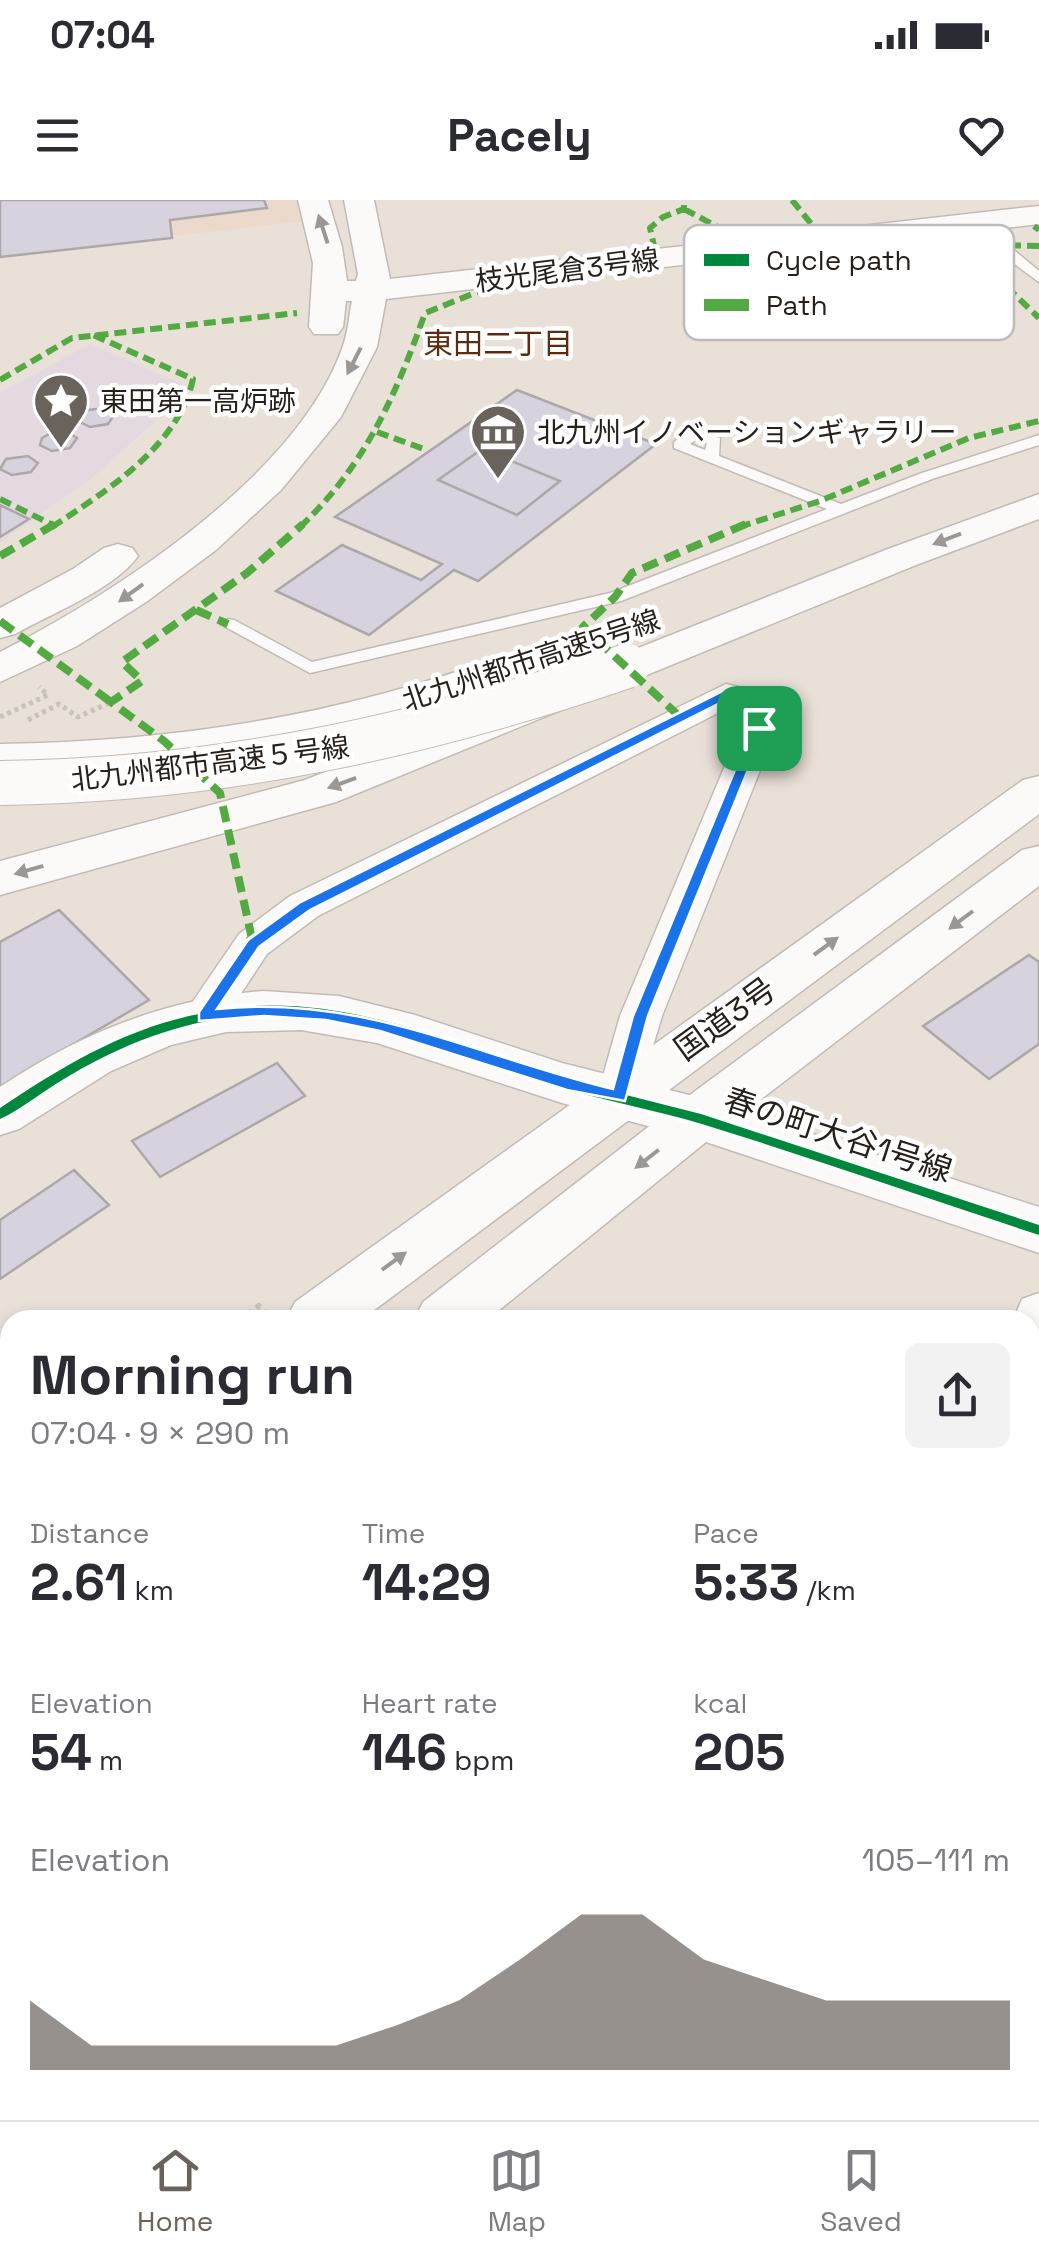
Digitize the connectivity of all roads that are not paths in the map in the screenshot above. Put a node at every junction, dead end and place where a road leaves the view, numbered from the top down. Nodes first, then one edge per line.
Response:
1 (313, 200) edge
2 (359, 200) edge
3 (1039, 215) edge
4 (973, 223) joint
5 (955, 225) edge
6 (1014, 255) edge
7 (684, 256) edge
8 (1039, 278) edge
9 (376, 291) junction
10 (332, 292) junction
11 (273, 422) dead end
12 (1039, 440) edge
13 (711, 458) dead end
14 (1039, 471) edge
15 (1039, 506) edge
16 (842, 510) junction
17 (151, 534) dead end
18 (692, 608) junction
19 (228, 624) dead end
20 (0, 625) edge
21 (627, 666) junction
22 (16, 674) edge
23 (7, 743) edge
24 (0, 783) edge
25 (1039, 791) edge
26 (0, 845) edge
27 (1039, 862) edge
28 (0, 878) edge
29 (204, 1016) junction
30 (619, 1097) junction
31 (0, 1114) edge
32 (698, 1118) junction
33 (1039, 1230) edge
34 (330, 1310) edge
35 (468, 1310) edge

10 -> 1 main road
2 - 9 main road
3 - 4 main road, 枝光尾倉3号線
4 - 5 main road, 枝光尾倉3号線
6 - 8 lane
7 - 9 main road, 枝光尾倉3号線
9 - 10 main road, 枝光尾倉3号線
9 -> 22 main road
10 - 11 main road
12 - 16 lane
13 - 16 lane
14 - 18 main road, 北九州都市高速5号線
15 -> 21 main road, 北九州都市高速５号線
16 - 19 lane
17 - 20 main road
18 - 23 main road, 北九州都市高速5号線
18 - 26 main road, bridge
21 - 24 main road, 北九州都市高速５号線, bridge
21 -> 28 main road, bridge
30 -> 25 main road, 国道3号
27 -> 32 main road, 国道3号
29 - 30 main road, 春の町大谷1号線
29 - 30 street
29 - 31 main road, 春の町大谷1号線
30 - 32 main road, 春の町大谷1号線
34 -> 30 main road, 国道3号
32 - 33 main road, 春の町大谷1号線
32 -> 35 main road, 国道3号

